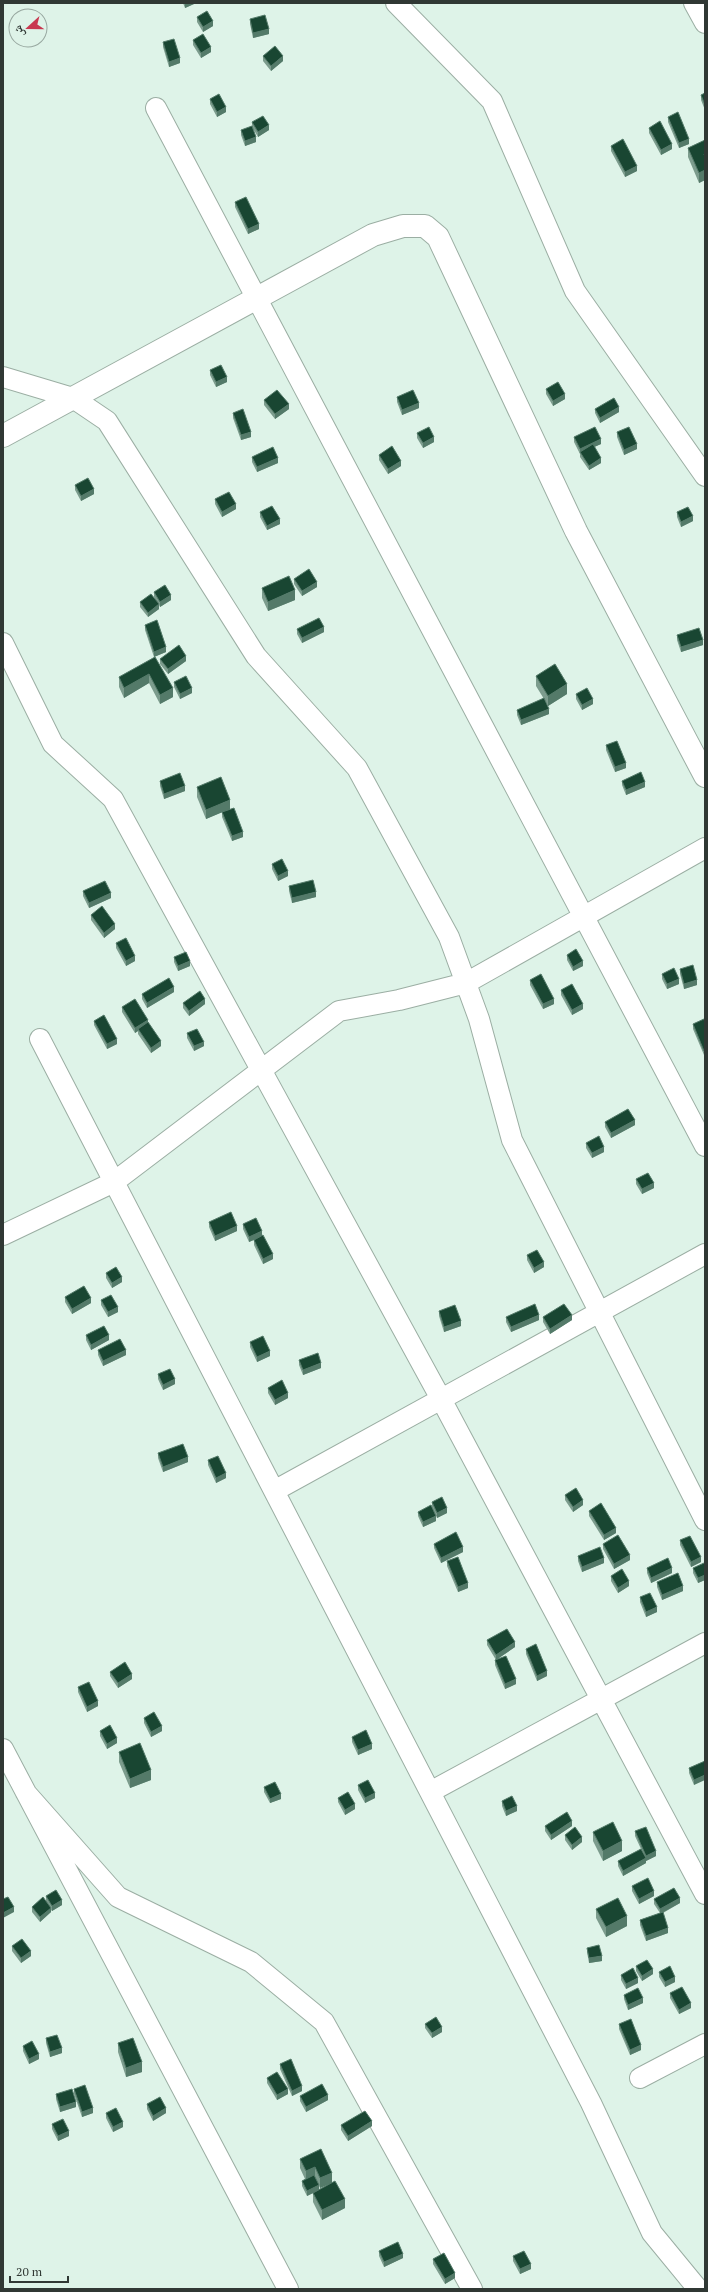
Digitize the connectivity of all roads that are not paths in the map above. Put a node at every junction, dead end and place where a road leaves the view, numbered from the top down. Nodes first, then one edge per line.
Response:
1 (396, 3) edge
2 (694, 3) edge
3 (705, 23) edge
4 (156, 108) dead end
5 (256, 299) junction
6 (3, 377) edge
7 (73, 398) junction
8 (3, 436) edge
9 (705, 476) edge
10 (3, 643) edge
11 (705, 776) edge
12 (705, 848) edge
13 (584, 917) junction
14 (466, 983) junction
15 (40, 1039) dead end
16 (262, 1070) junction
17 (705, 1146) edge
18 (114, 1182) junction
19 (3, 1235) edge
20 (705, 1254) edge
21 (599, 1312) junction
22 (441, 1399) junction
23 (274, 1491) junction
24 (705, 1520) edge
25 (705, 1643) edge
26 (602, 1699) junction
27 (3, 1749) edge
28 (430, 1792) junction
29 (26, 1793) junction
30 (705, 1894) edge
31 (705, 2044) edge
32 (640, 2078) dead end
33 (288, 2289) edge
34 (472, 2289) edge
35 (698, 2289) edge

1 - 9 street
2 - 3 street
4 - 5 street
5 - 7 main road
5 - 11 main road
5 - 13 street
6 - 7 street
7 - 8 main road
7 - 14 street
10 - 16 street
12 - 13 street
13 - 14 street
13 - 17 street
14 - 16 street
14 - 21 street
15 - 18 street
16 - 18 street
16 - 22 street
18 - 19 street
18 - 23 street
20 - 21 street
21 - 22 street
21 - 24 street
22 - 23 street
22 - 26 street
23 - 28 street
25 - 26 street
26 - 28 street
26 - 30 street
27 - 29 street
28 - 35 street
29 - 33 street
29 - 34 street
31 - 32 street

